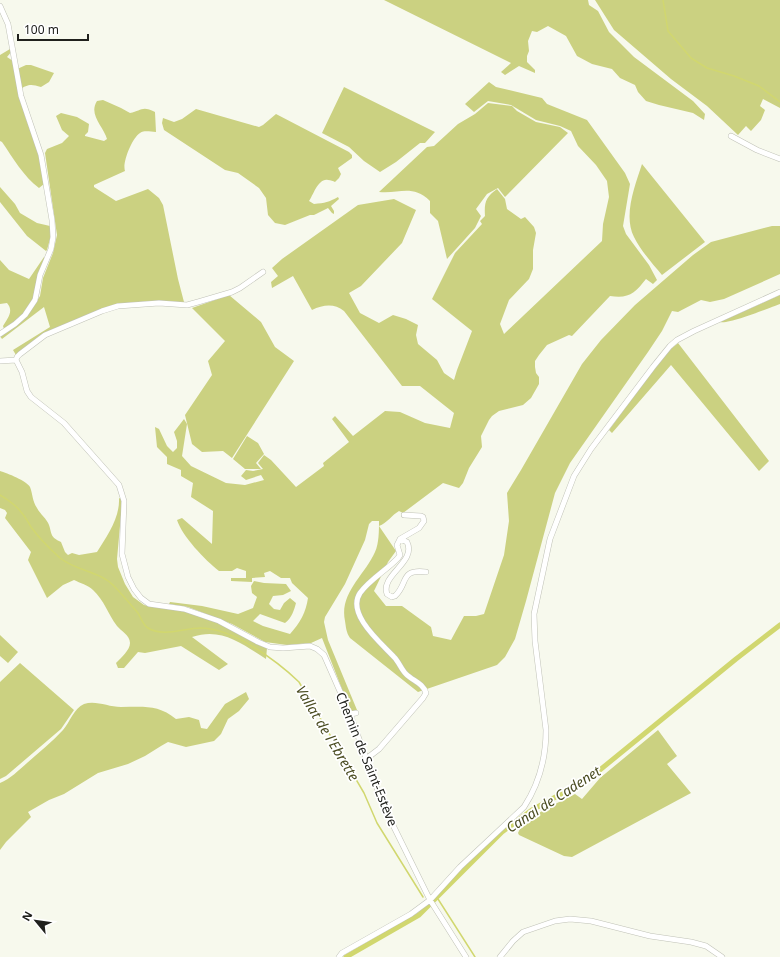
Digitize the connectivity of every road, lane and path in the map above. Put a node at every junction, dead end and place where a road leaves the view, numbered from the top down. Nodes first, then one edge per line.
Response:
1 (0, 6) edge
2 (731, 136) dead end
3 (780, 159) edge
4 (263, 272) dead end
5 (780, 292) edge
6 (0, 334) edge
7 (16, 360) junction
8 (0, 361) edge
9 (404, 515) dead end
10 (400, 539) junction
11 (426, 572) dead end
12 (356, 713) dead end
13 (350, 714) junction
14 (366, 758) junction
15 (432, 902) junction
16 (460, 946) junction
17 (339, 957) edge
18 (466, 957) edge
19 (470, 957) edge
20 (500, 957) edge
21 (722, 957) edge

1 - 6 street
2 - 3 street
4 - 7 street
5 - 15 street
7 - 8 street
7 - 13 street, Chemin de Saint-Estève
9 - 10 street
10 - 11 street
10 - 14 street
12 - 13 street
13 - 14 street, Chemin de Saint-Estève
14 - 15 street, Chemin de Saint-Estève
15 - 16 street, Chemin de Saint-Estève
15 - 17 street
16 - 18 street
16 - 19 street
20 - 21 street

